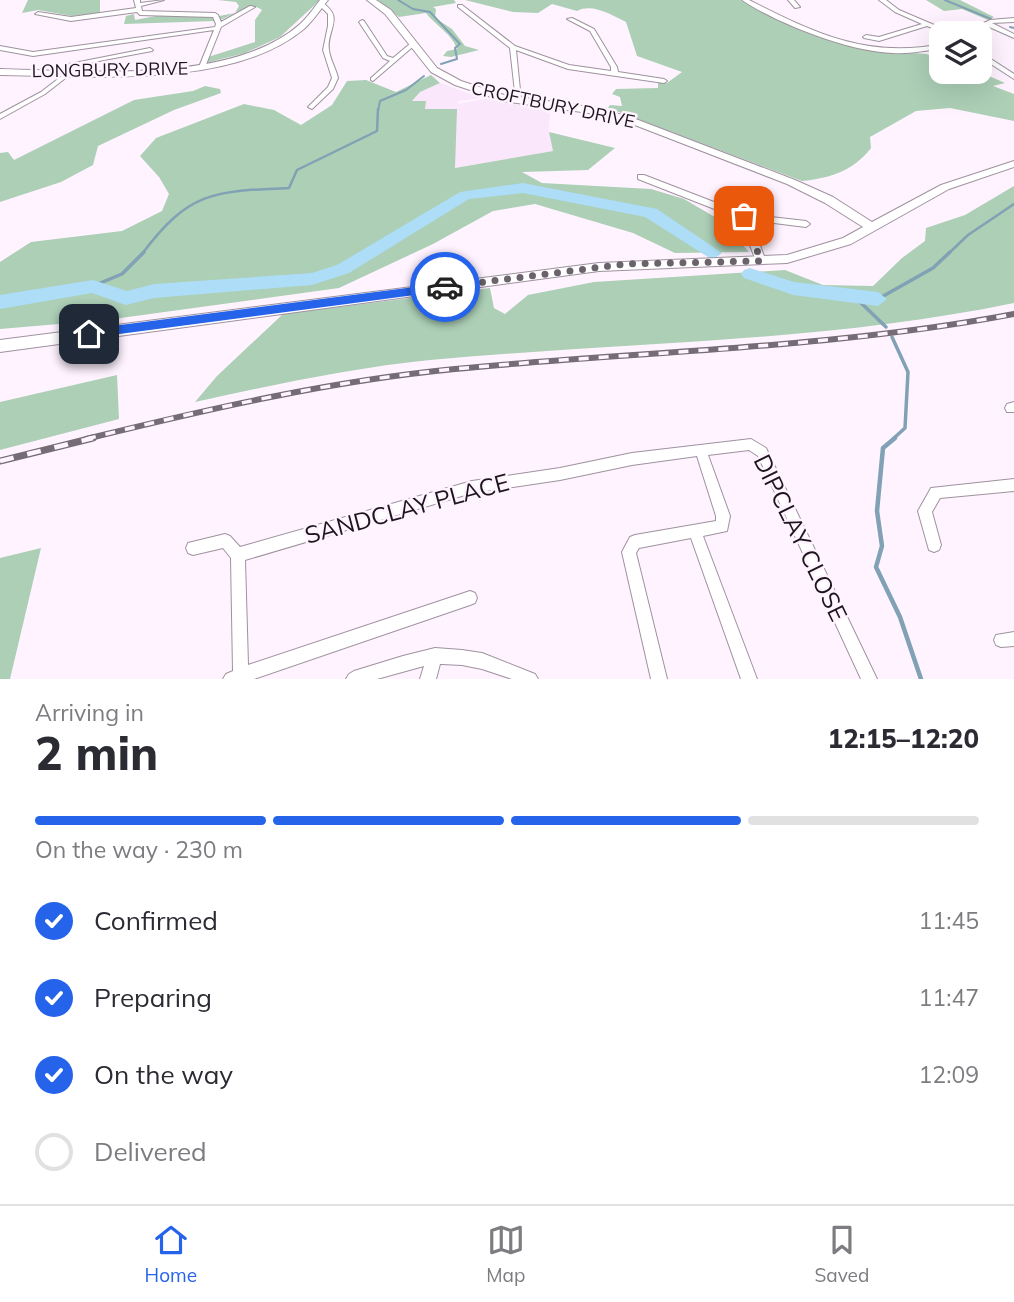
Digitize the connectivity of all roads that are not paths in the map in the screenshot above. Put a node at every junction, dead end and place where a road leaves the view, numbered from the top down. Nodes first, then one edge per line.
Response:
1 (161, 0) edge
2 (371, 0) edge
3 (745, 0) edge
4 (791, 0) edge
5 (882, 0) edge
6 (322, 2) edge
7 (460, 6) dead end
8 (137, 7) edge
9 (252, 7) dead end
10 (797, 7) dead end
11 (38, 14) dead end
12 (570, 19) dead end
13 (1014, 20) edge
14 (362, 22) dead end
15 (992, 22) edge
16 (927, 24) joint
17 (992, 26) edge
18 (218, 27) junction
19 (869, 27) dead end
20 (1014, 36) edge
21 (866, 37) junction
22 (844, 42) junction
23 (413, 44) junction
24 (513, 47) junction
25 (929, 47) edge
26 (0, 48) edge
27 (150, 50) dead end
28 (114, 57) junction
29 (393, 60) junction
30 (992, 62) edge
31 (202, 67) junction
32 (70, 68) junction
33 (0, 72) edge
34 (111, 73) junction
35 (615, 75) junction
36 (1014, 77) edge
37 (373, 79) dead end
38 (664, 81) dead end
39 (518, 100) junction
40 (312, 107) dead end
41 (0, 117) edge
42 (1014, 164) edge
43 (640, 177) dead end
44 (744, 216) junction
45 (806, 224) dead end
46 (873, 228) junction
47 (761, 261) junction
48 (0, 346) edge
49 (701, 451) junction
50 (577, 471) joint
51 (1014, 485) edge
52 (695, 533) junction
53 (934, 545) dead end
54 (193, 548) dead end
55 (238, 555) junction
56 (470, 598) dead end
57 (435, 656) junction
58 (236, 677) edge
59 (354, 679) edge
60 (428, 679) edge
61 (530, 679) edge
62 (659, 679) edge
63 (749, 679) edge
64 (869, 679) edge

1 - 8 street
2 - 23 street, CROFTBURY DRIVE
3 - 22 street
4 - 10 street
5 - 16 street
6 - 31 street, LONGBURY DRIVE
6 - 40 street
7 - 24 street
8 - 11 street
8 - 18 street
9 - 18 street
12 - 35 street
13 - 15 street
14 - 29 street
16 - 21 street
17 - 20 street
18 - 26 street
18 - 31 street
19 - 21 street
21 - 22 street
22 - 25 street
23 - 29 street
23 - 39 street, CROFTBURY DRIVE
24 - 35 street
24 - 39 street
27 - 28 street
28 - 32 street
28 - 34 street
29 - 37 street
30 - 36 street
31 - 34 street, LONGBURY DRIVE
32 - 33 street, LONGBURY DRIVE
32 - 34 street, LONGBURY DRIVE
32 - 41 street
35 - 38 street
39 - 46 street, CROFTBURY DRIVE
42 - 46 street
43 - 44 street
44 - 45 street
44 - 47 street
46 - 47 street
47 - 48 street
49 - 50 street, DIPCLAY CLOSE
49 - 52 street
49 - 64 street, DIPCLAY CLOSE
50 - 55 street, SANDCLAY PLACE
51 - 53 street
52 - 62 street
52 - 63 street
54 - 55 street
55 - 58 street
56 - 58 street
57 - 59 street
57 - 60 street
57 - 61 street

